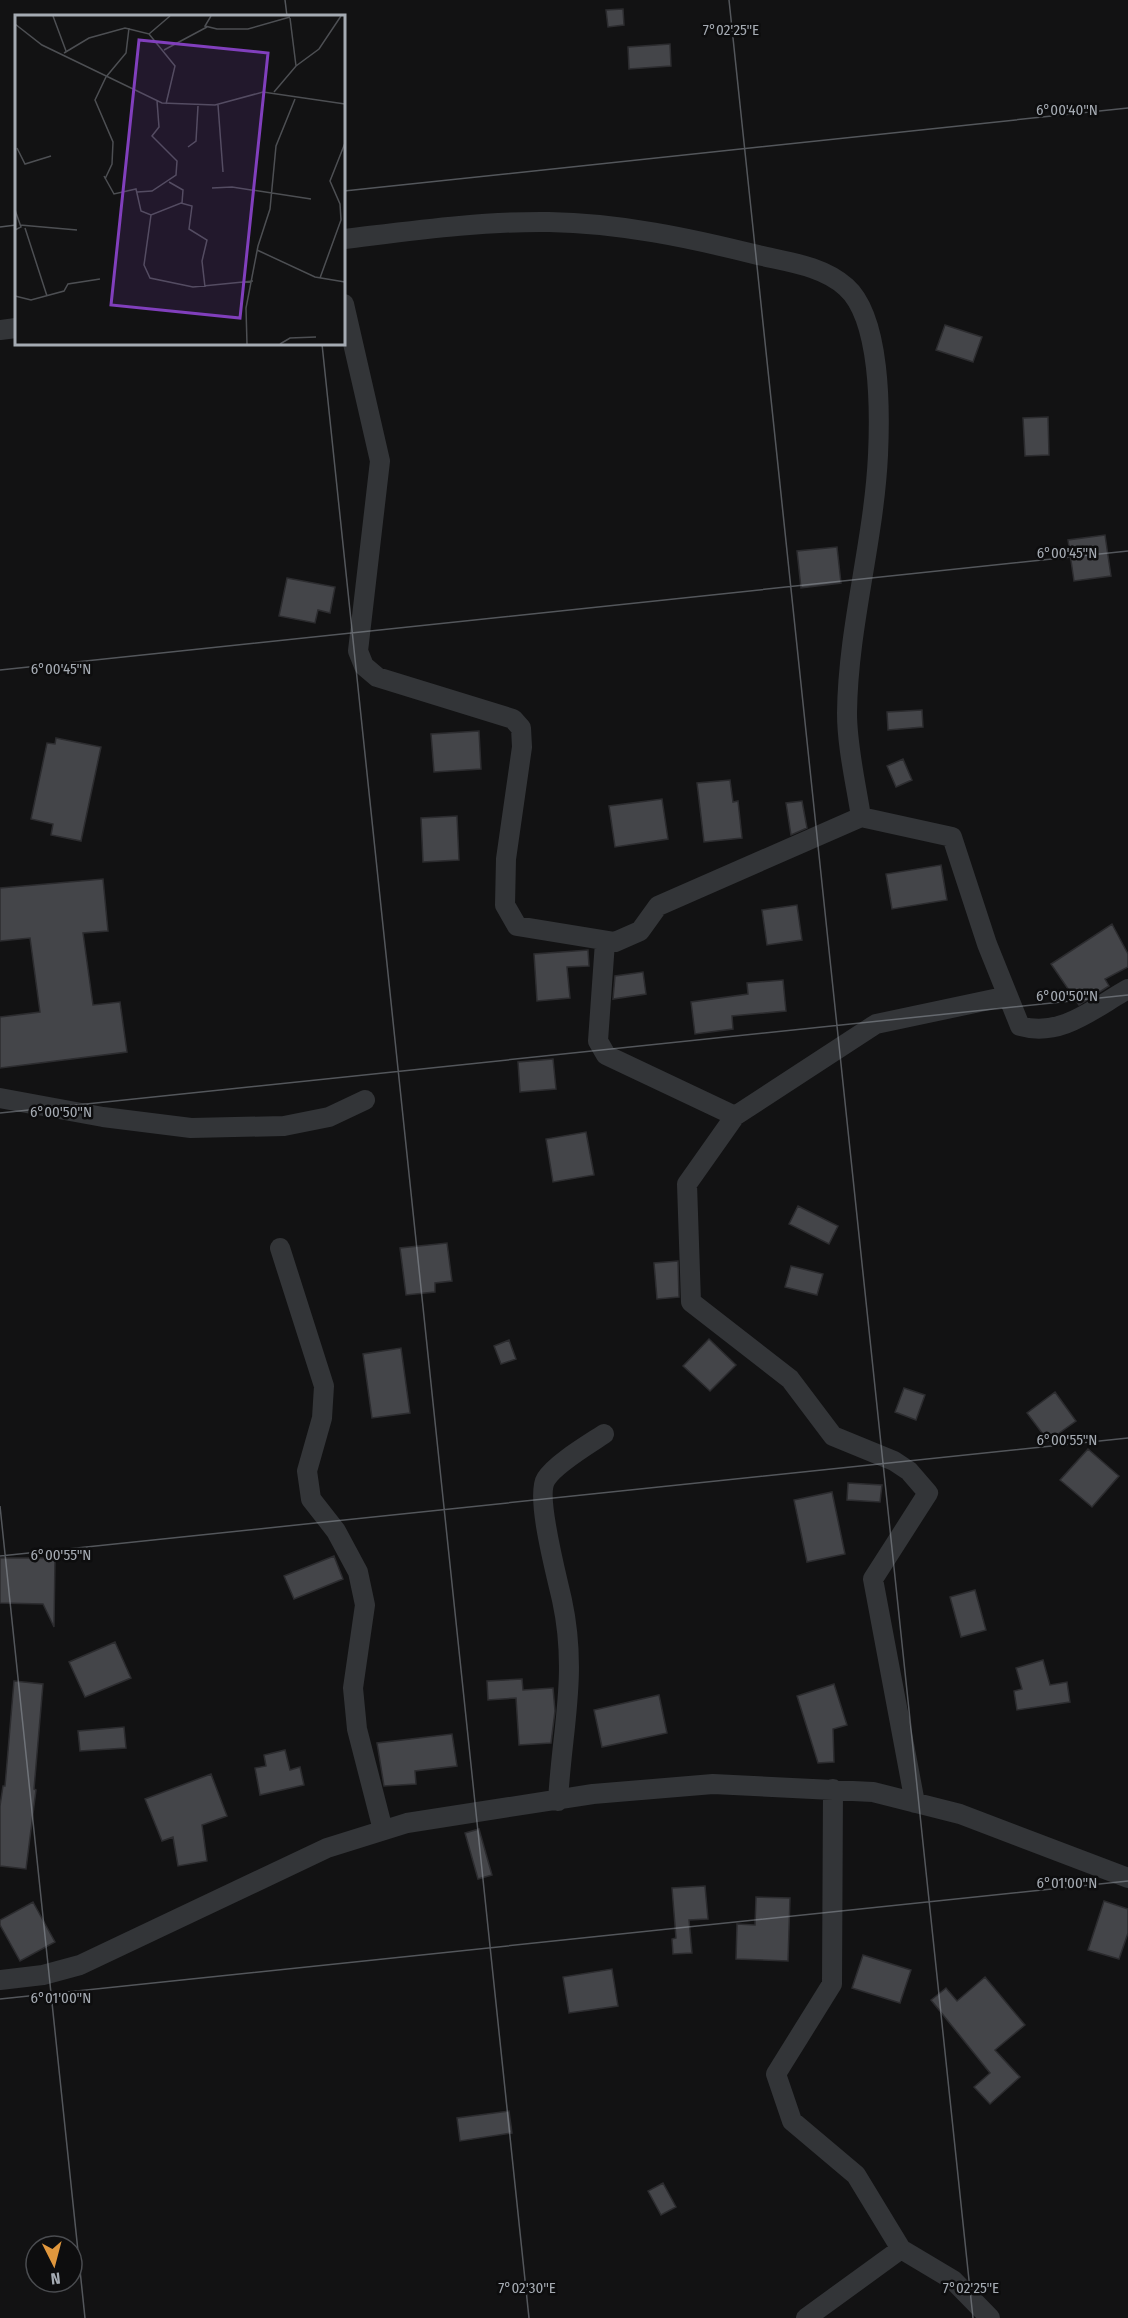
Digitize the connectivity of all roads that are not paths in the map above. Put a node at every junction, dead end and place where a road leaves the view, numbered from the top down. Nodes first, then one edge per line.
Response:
1 (345, 239) edge
2 (345, 308) edge
3 (15, 328) edge
4 (0, 330) edge
5 (861, 818) junction
6 (605, 942) junction
7 (1128, 989) edge
8 (1008, 996) junction
9 (0, 1098) edge
10 (365, 1100) dead end
11 (735, 1116) junction
12 (280, 1248) dead end
13 (604, 1434) dead end
14 (833, 1789) junction
15 (558, 1801) junction
16 (915, 1803) junction
17 (383, 1830) junction
18 (1128, 1878) edge
19 (0, 1980) edge
20 (902, 2248) junction
21 (806, 2318) edge
22 (990, 2318) edge

1 - 5 street
2 - 6 street
3 - 4 street
5 - 6 street
5 - 8 street
6 - 11 street
7 - 8 street
8 - 11 street
9 - 10 street
11 - 16 street
12 - 17 street
13 - 15 street
14 - 15 street
14 - 16 street
14 - 20 street
15 - 17 street
16 - 18 street
17 - 19 street
20 - 21 street
20 - 22 street

